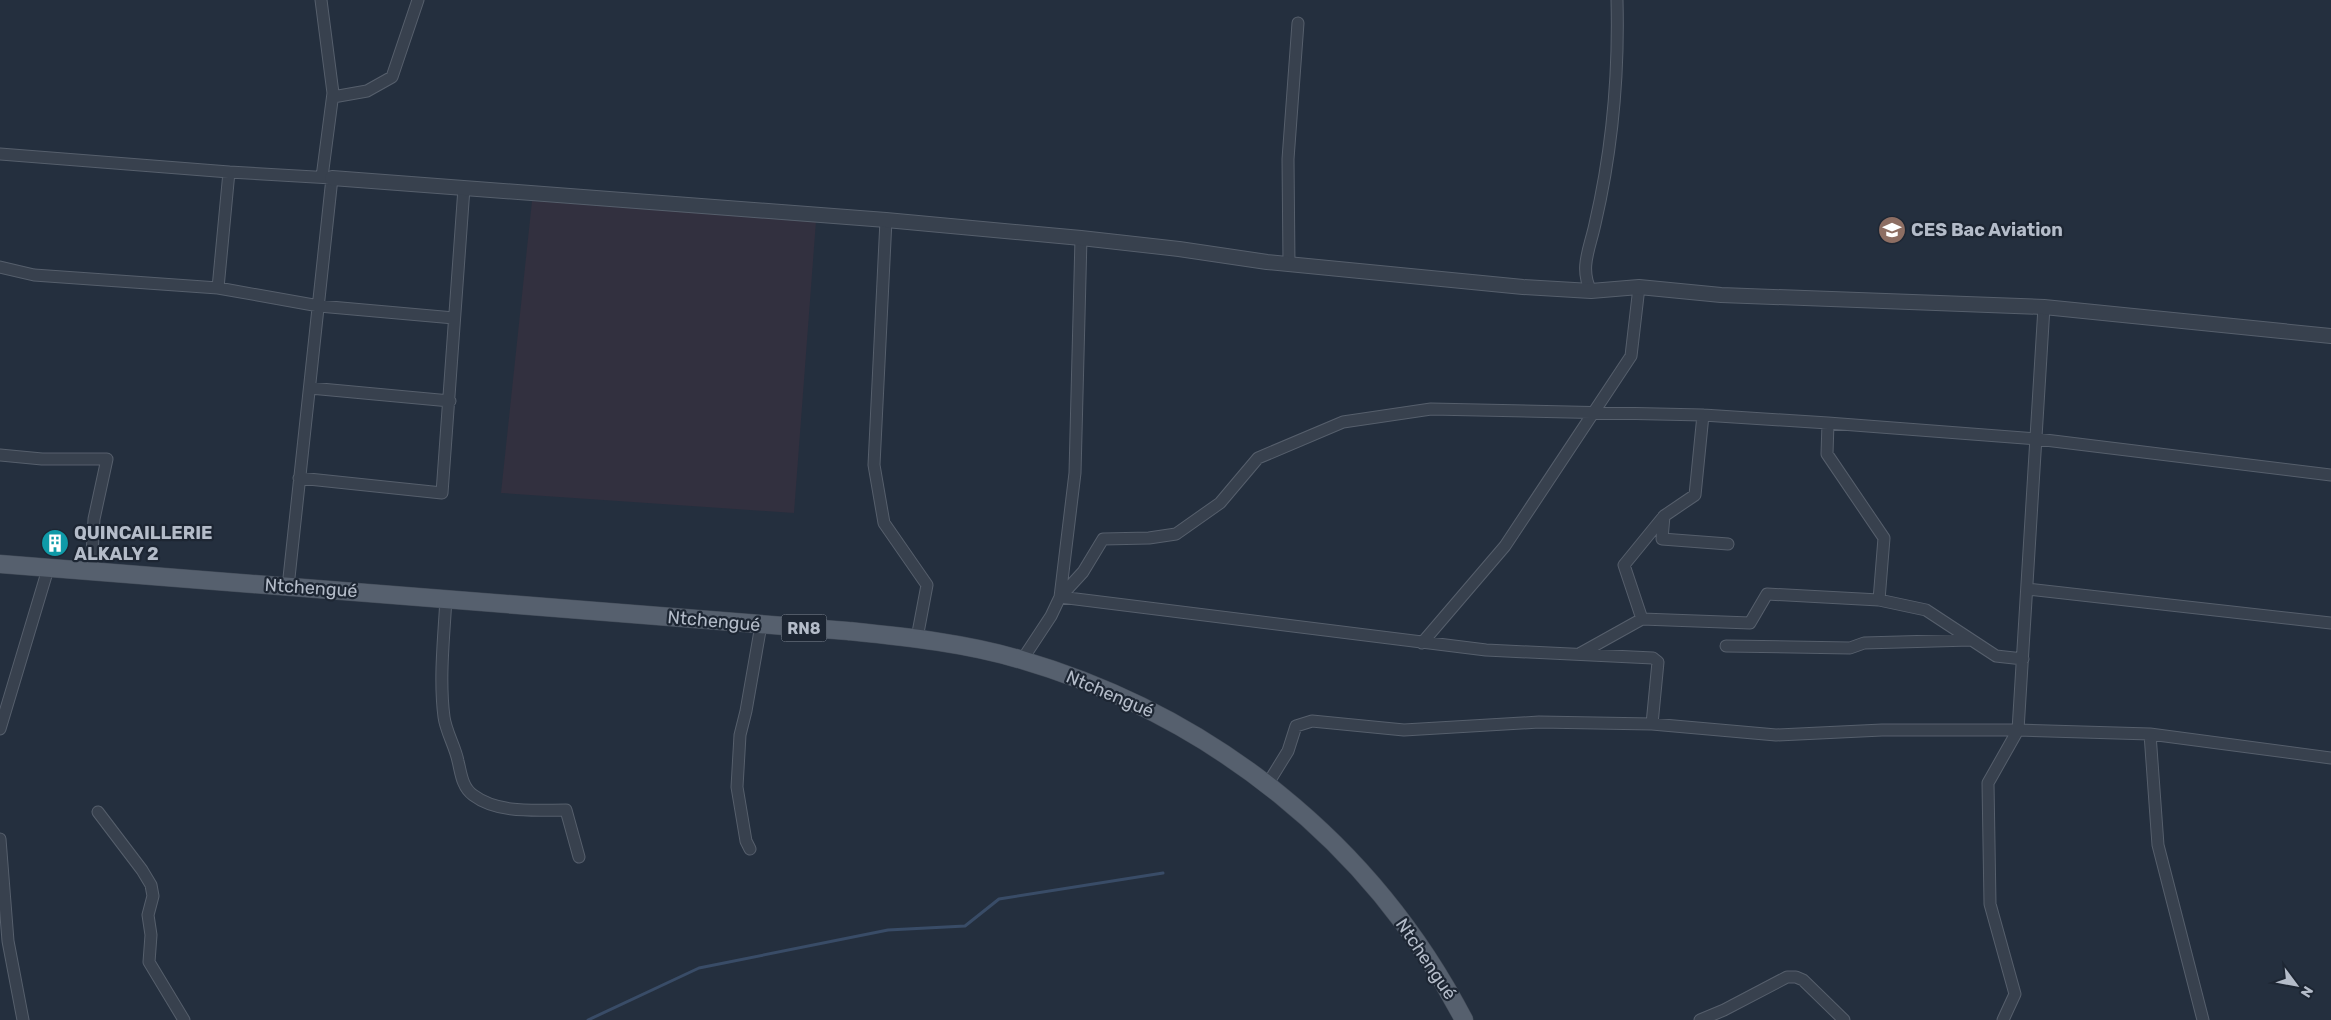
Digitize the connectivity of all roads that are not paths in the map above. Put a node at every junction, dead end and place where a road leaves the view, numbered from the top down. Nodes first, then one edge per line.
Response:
1 (322, 0) edge
2 (418, 0) edge
3 (1617, 0) edge
4 (1298, 23) dead end
5 (333, 97) junction
6 (0, 154) edge
7 (230, 172) junction
8 (327, 177) junction
9 (464, 188) junction
10 (886, 220) junction
11 (1081, 238) junction
12 (1289, 264) junction
13 (0, 267) edge
14 (1639, 287) junction
15 (218, 288) junction
16 (1591, 291) junction
17 (319, 306) junction
18 (2044, 307) junction
19 (454, 318) junction
20 (2331, 336) edge
21 (310, 388) junction
22 (450, 402) junction
23 (1593, 414) junction
24 (1704, 415) junction
25 (1828, 423) junction
26 (2037, 439) junction
27 (0, 455) edge
28 (2331, 475) edge
29 (299, 478) junction
30 (1664, 516) junction
31 (1728, 544) dead end
32 (0, 564) edge
33 (48, 568) junction
34 (91, 572) junction
35 (288, 587) junction
36 (2027, 589) junction
37 (1060, 597) junction
38 (446, 598) junction
39 (1879, 600) junction
40 (1642, 619) junction
41 (2331, 623) edge
42 (761, 624) junction
43 (917, 638) junction
44 (1970, 640) junction
45 (1422, 643) junction
46 (1726, 646) dead end
47 (1579, 654) junction
48 (2022, 659) junction
49 (1022, 660) junction
50 (1652, 724) junction
51 (0, 729) edge
52 (2018, 730) junction
53 (2150, 734) junction
54 (2331, 758) edge
55 (1267, 785) junction
56 (98, 812) dead end
57 (0, 839) edge
58 (750, 849) dead end
59 (579, 857) dead end
60 (23, 1020) edge
61 (184, 1020) edge
62 (1464, 1020) edge
63 (1700, 1020) edge
64 (1844, 1020) edge
65 (2003, 1020) edge
66 (2203, 1020) edge

1 - 5 street
2 - 5 street
3 - 16 street
4 - 12 street
5 - 8 street
6 - 7 street
7 - 8 street
7 - 15 street
8 - 9 street
8 - 17 street
9 - 10 street
9 - 19 street
10 - 11 street
10 - 43 street
11 - 12 street
11 - 37 street
12 - 16 street
13 - 15 street
14 - 16 street
14 - 18 street
14 - 23 street
15 - 17 street
17 - 19 street
17 - 21 street
18 - 20 street
18 - 26 street
19 - 22 street
21 - 22 street
21 - 29 street
22 - 29 street
23 - 24 street
23 - 37 street
23 - 45 street
24 - 25 street
24 - 30 street
25 - 26 street
25 - 39 street
26 - 28 street
26 - 36 street
27 - 34 street
29 - 35 street
30 - 31 street
30 - 40 street
32 - 33 main road, Ntchengué / RN8
33 - 34 main road, Ntchengué / RN8
33 - 51 street
34 - 35 main road, Ntchengué / RN8
35 - 38 main road, Ntchengué / RN8
36 - 41 street
36 - 48 street
37 - 45 street
37 - 49 street
38 - 42 main road, Ntchengué / RN8
38 - 59 street
39 - 40 street
39 - 44 street
40 - 47 street
42 - 43 main road, Ntchengué / RN8
42 - 58 street
43 - 49 main road, Ntchengué / RN8
44 - 46 street
44 - 48 street
45 - 47 street
47 - 50 street
48 - 52 street
49 - 55 main road, Ntchengué / RN8
50 - 52 street
50 - 55 street
52 - 53 street
52 - 65 street
53 - 54 street
53 - 66 street
55 - 62 main road, Ntchengué / RN8
56 - 61 street
57 - 60 street
63 - 64 street

